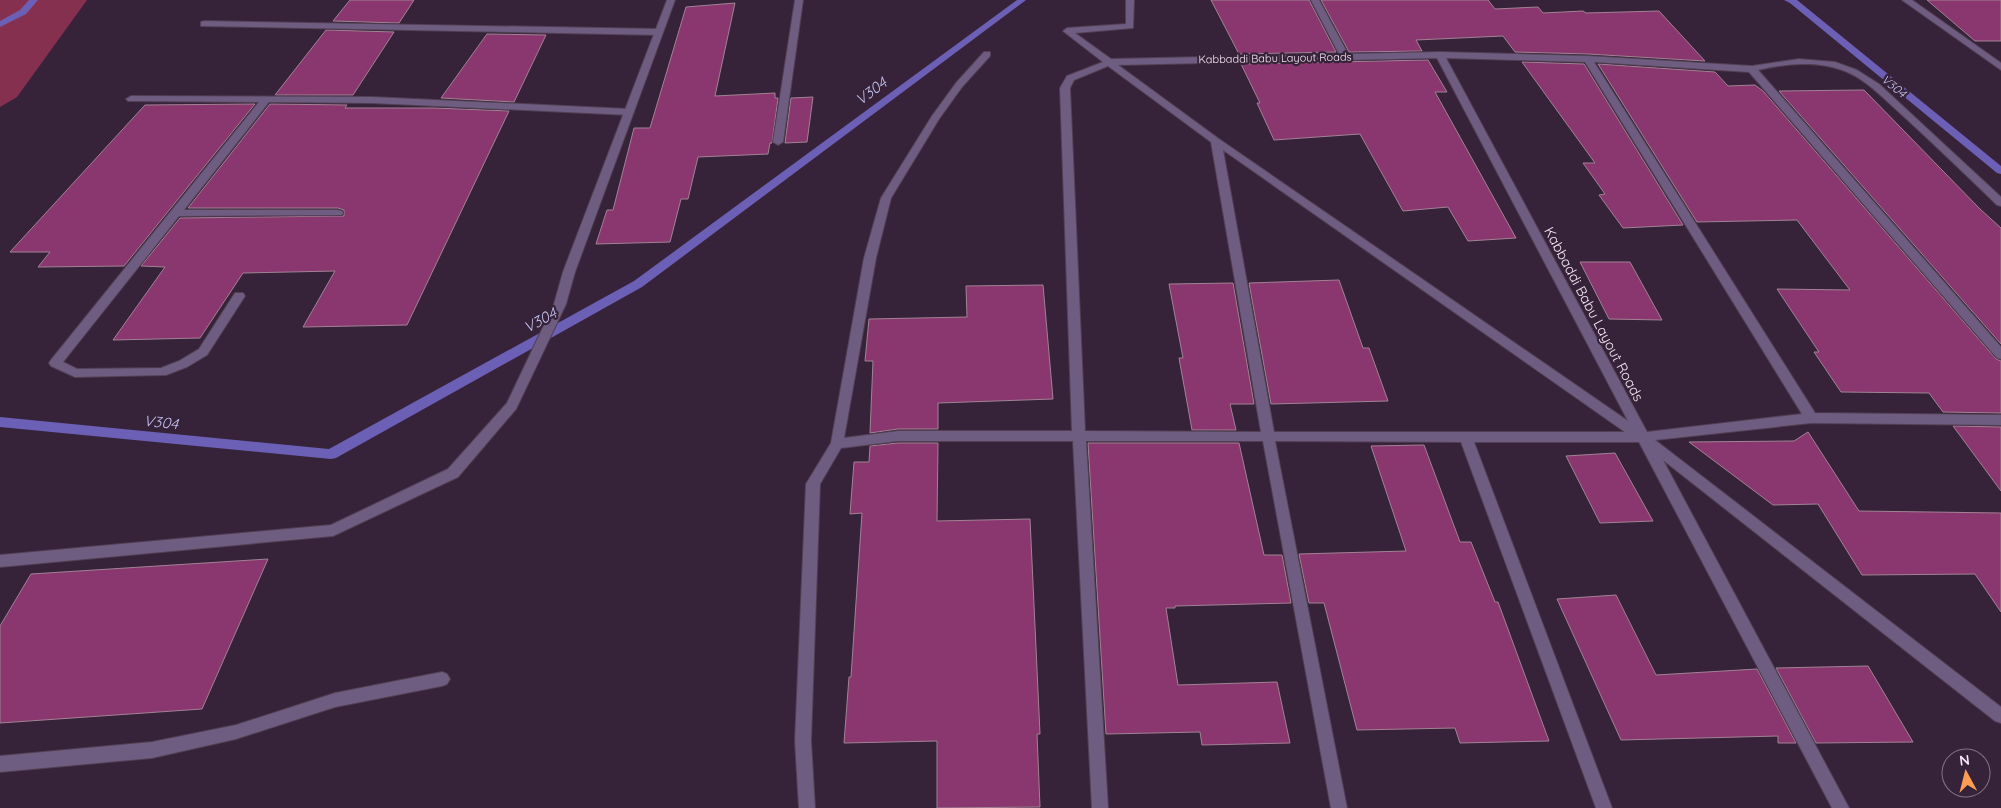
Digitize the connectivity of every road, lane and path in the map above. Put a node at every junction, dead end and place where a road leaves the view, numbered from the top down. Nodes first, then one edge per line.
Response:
1 (671, 0) edge
2 (799, 0) edge
3 (1130, 0) edge
4 (1315, 0) edge
5 (1900, 0) edge
6 (1906, 0) edge
7 (204, 24) dead end
8 (659, 32) junction
9 (988, 54) dead end
10 (1440, 55) junction
11 (1346, 57) junction
12 (1588, 59) junction
13 (1110, 62) junction
14 (2001, 67) edge
15 (1752, 69) junction
16 (131, 99) dead end
17 (267, 99) junction
18 (629, 112) junction
19 (1216, 141) junction
20 (778, 142) dead end
21 (2001, 203) edge
22 (338, 212) dead end
23 (176, 213) junction
24 (239, 296) dead end
25 (2001, 354) edge
26 (1811, 418) junction
27 (2001, 420) edge
28 (1080, 436) junction
29 (1268, 436) junction
30 (1466, 437) junction
31 (1642, 437) junction
32 (837, 444) junction
33 (0, 561) edge
34 (442, 679) dead end
35 (2001, 716) edge
36 (0, 764) edge
37 (807, 808) edge
38 (1100, 808) edge
39 (1339, 808) edge
40 (1604, 808) edge
41 (1841, 808) edge

1 - 8 street
2 - 20 street
3 - 13 street
4 - 11 street
5 - 6 street
6 - 14 street
7 - 8 street
8 - 18 street
9 - 32 street
10 - 11 street, Kabbaddi Babu Layout Roads
10 - 12 street, Kabbaddi Babu Layout Roads
10 - 31 street, Kabbaddi Babu Layout Roads
11 - 13 street, Kabbaddi Babu Layout Roads
12 - 15 street, Kabbaddi Babu Layout Roads
12 - 26 street
13 - 19 street
13 - 28 street
15 - 21 street, Kabbaddi Babu Layout Roads
15 - 25 street
16 - 17 street
17 - 18 street
17 - 23 street
18 - 33 street
19 - 29 street
19 - 31 street
22 - 23 street
23 - 24 street
26 - 27 street
26 - 31 street
28 - 29 street
28 - 32 street
28 - 38 street
29 - 30 street
29 - 39 street
30 - 31 street
30 - 40 street
31 - 35 street
31 - 41 street, Kabbaddi Babu Layout Roads
32 - 37 street
34 - 36 street

